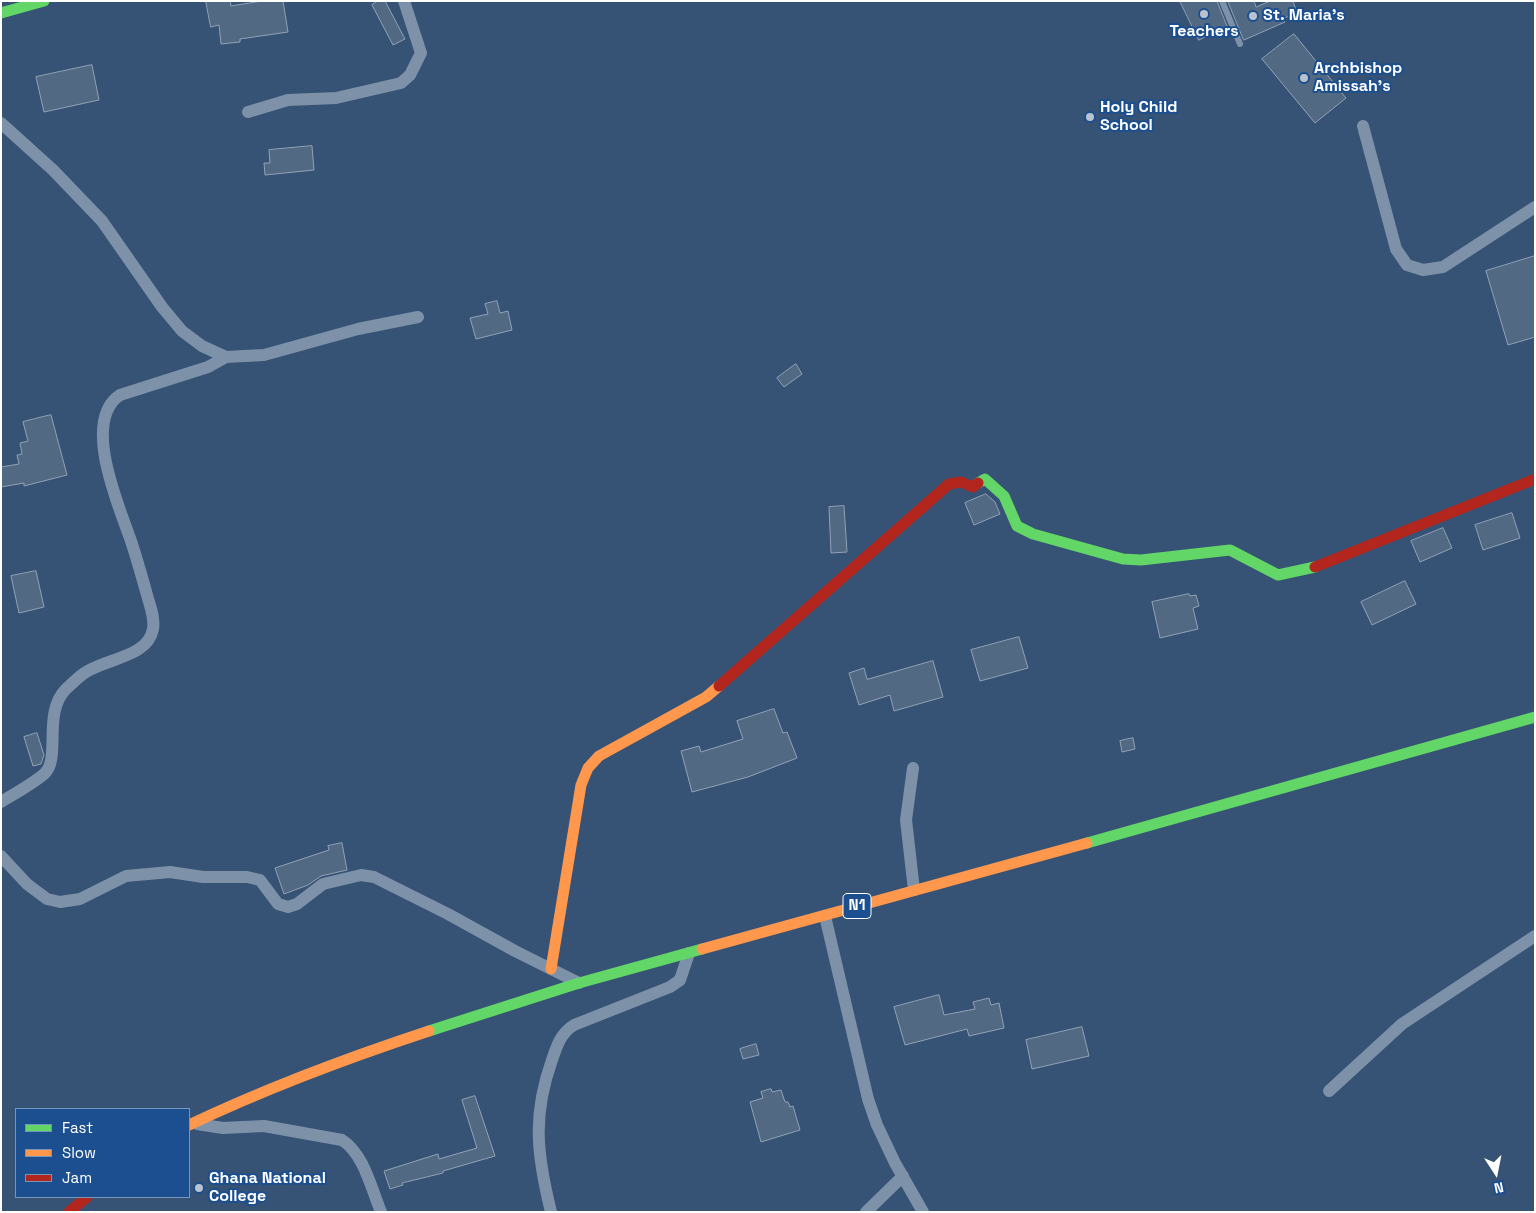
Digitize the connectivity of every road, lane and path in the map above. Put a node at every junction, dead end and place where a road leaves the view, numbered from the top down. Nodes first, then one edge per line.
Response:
1 (44, 1) edge
2 (404, 1) edge
3 (1222, 1) edge
4 (1, 13) edge
5 (1240, 44) dead end
6 (248, 112) dead end
7 (1, 123) edge
8 (1363, 126) dead end
9 (1535, 208) edge
10 (418, 317) dead end
11 (226, 357) junction
12 (1535, 479) edge
13 (1535, 717) edge
14 (913, 768) dead end
15 (1, 802) edge
16 (1, 856) edge
17 (914, 890) junction
18 (825, 916) junction
19 (1535, 936) edge
20 (689, 953) junction
21 (551, 969) junction
22 (579, 983) junction
23 (1329, 1091) dead end
24 (190, 1124) edge
25 (902, 1176) junction
26 (86, 1198) edge
27 (69, 1212) edge
28 (381, 1212) edge
29 (551, 1212) edge
30 (866, 1212) edge
31 (923, 1212) edge

1 - 4 main road
2 - 6 street
3 - 5 lane
7 - 11 street
8 - 9 street
10 - 11 street
11 - 15 street
12 - 21 main road
13 - 17 main road, N1
14 - 17 street
16 - 21 street
17 - 18 main road, N1
18 - 20 main road, N1
18 - 25 street
19 - 23 street
20 - 22 main road, N1
20 - 29 street
21 - 22 street
22 - 24 main road, N1
24 - 28 street
25 - 30 street
25 - 31 street
26 - 27 main road

